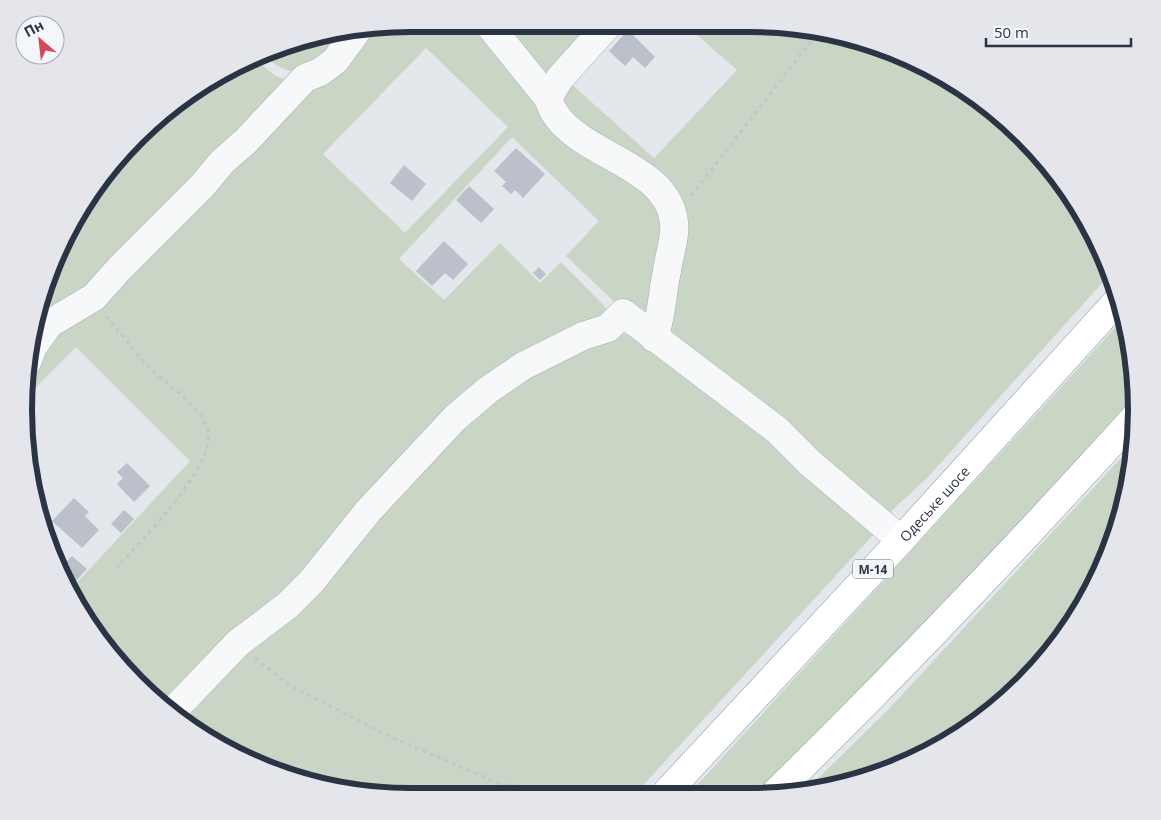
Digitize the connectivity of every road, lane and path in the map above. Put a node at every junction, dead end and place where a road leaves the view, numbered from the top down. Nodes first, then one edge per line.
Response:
1 (495, 32) edge
2 (601, 32) edge
3 (352, 37) edge
4 (813, 38) edge
5 (548, 98) junction
6 (670, 204) junction
7 (86, 303) junction
8 (1114, 305) edge
9 (40, 337) edge
10 (654, 338) junction
11 (1128, 425) edge
12 (901, 540) junction
13 (116, 568) dead end
14 (238, 643) junction
15 (177, 707) edge
16 (782, 786) edge
17 (522, 788) edge
18 (671, 788) edge

1 - 5 lane
2 - 5 lane
3 - 7 lane
4 - 6 path
5 - 6 lane
6 - 10 lane
7 - 9 lane
7 - 13 path
8 - 12 highway, Одеське шосе / М-14
10 - 12 lane
10 - 14 lane
11 - 16 highway
12 - 18 highway, Одеське шосе / М-14
14 - 15 lane
14 - 17 path

